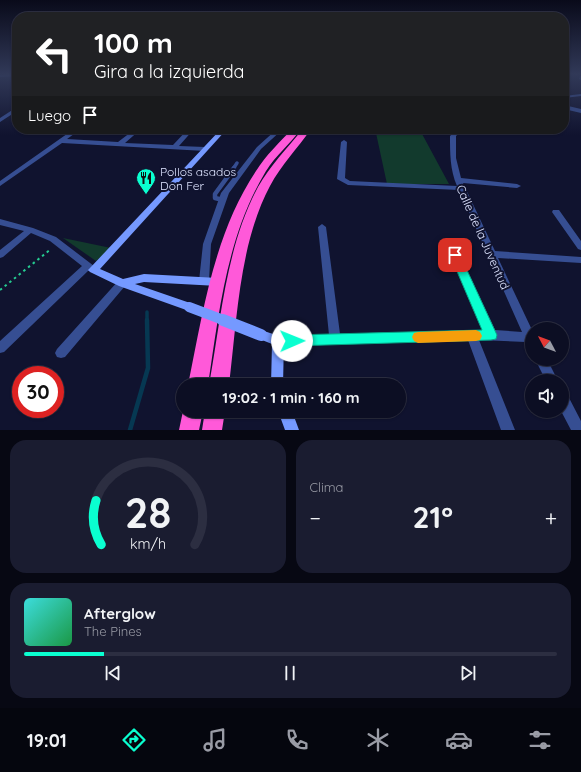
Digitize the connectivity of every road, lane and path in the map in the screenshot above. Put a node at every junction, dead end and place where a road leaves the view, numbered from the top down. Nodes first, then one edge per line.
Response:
1 (581, 95) edge
2 (569, 96) edge
3 (569, 108) edge
4 (581, 111) edge
5 (12, 112) edge
6 (0, 120) edge
7 (71, 134) edge
8 (132, 134) edge
9 (187, 134) edge
10 (219, 134) edge
11 (274, 134) edge
12 (293, 134) edge
13 (303, 134) edge
14 (455, 134) edge
15 (62, 141) junction
16 (344, 142) dead end
17 (120, 144) junction
18 (175, 147) junction
19 (205, 149) junction
20 (237, 163) dead end
21 (0, 184) edge
22 (459, 184) junction
23 (517, 186) dead end
24 (223, 200) junction
25 (556, 212) dead end
26 (0, 222) edge
27 (322, 227) dead end
28 (30, 230) junction
29 (58, 243) junction
30 (581, 247) edge
31 (491, 254) junction
32 (0, 255) edge
33 (455, 255) dead end
34 (581, 260) edge
35 (90, 268) junction
36 (204, 281) junction
37 (218, 282) junction
38 (122, 283) junction
39 (0, 290) edge
40 (525, 326) edge
41 (491, 335) junction
42 (472, 336) junction
43 (525, 338) edge
44 (335, 340) junction
45 (278, 341) junction
46 (0, 348) edge
47 (61, 353) dead end
48 (199, 378) edge
49 (220, 378) edge
50 (277, 378) edge
51 (569, 413) edge
52 (192, 418) edge
53 (214, 418) edge
54 (288, 418) edge
55 (189, 430) edge
56 (212, 430) edge
57 (292, 430) edge
58 (508, 430) edge
59 (578, 430) edge

1 - 2 street
3 - 4 street
5 - 6 street
7 - 15 street
8 - 17 street
9 - 18 street
10 - 19 street
11 - 24 street
12 - 37 highway
13 - 49 highway
14 - 22 street, Calle de la Juventud
15 - 17 street
15 - 21 street
16 - 22 street
17 - 18 street
18 - 19 street
19 - 35 street
20 - 24 lane
22 - 23 street
22 - 31 street, Calle de la Juventud
24 - 36 street
25 - 30 street
26 - 28 street
27 - 44 street
28 - 29 street
28 - 32 street
29 - 35 street
29 - 39 path
31 - 34 street
31 - 40 street, Calle de la Juventud
33 - 41 street
35 - 38 street
35 - 46 street
36 - 37 street
36 - 38 street
37 - 48 highway
38 - 45 street, bridge
38 - 47 street
41 - 42 street
41 - 43 street
42 - 44 street
42 - 58 street
44 - 45 street
45 - 50 street
51 - 59 street
52 - 55 highway
53 - 56 highway
54 - 57 street

